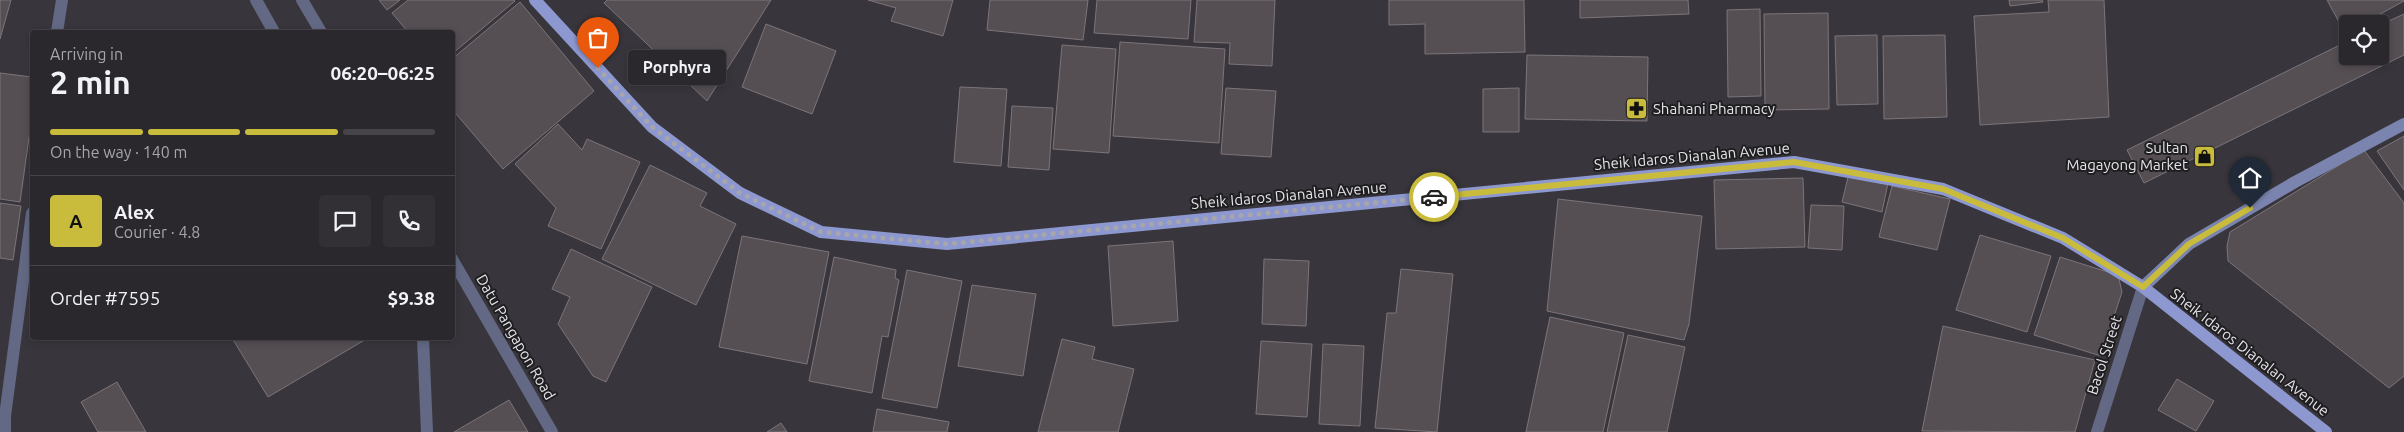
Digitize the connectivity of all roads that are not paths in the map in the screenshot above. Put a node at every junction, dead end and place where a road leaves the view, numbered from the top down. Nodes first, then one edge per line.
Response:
1 (62, 0) edge
2 (256, 0) edge
3 (302, 0) edge
4 (535, 0) edge
5 (57, 30) edge
6 (273, 30) edge
7 (320, 30) edge
8 (2404, 124) edge
9 (30, 228) edge
10 (455, 264) edge
11 (2143, 287) junction
12 (423, 340) edge
13 (5, 432) edge
14 (427, 432) edge
15 (552, 432) edge
16 (2096, 432) edge
17 (2326, 432) edge

1 - 5 street
2 - 6 street
3 - 7 street
4 - 11 main road, Sheik Idaros Dianalan Avenue
8 - 11 main road
9 - 13 street
10 - 15 street, Datu Pangapon Road
11 - 16 street, Bacol Street
11 - 17 main road, Sheik Idaros Dianalan Avenue
12 - 14 street

